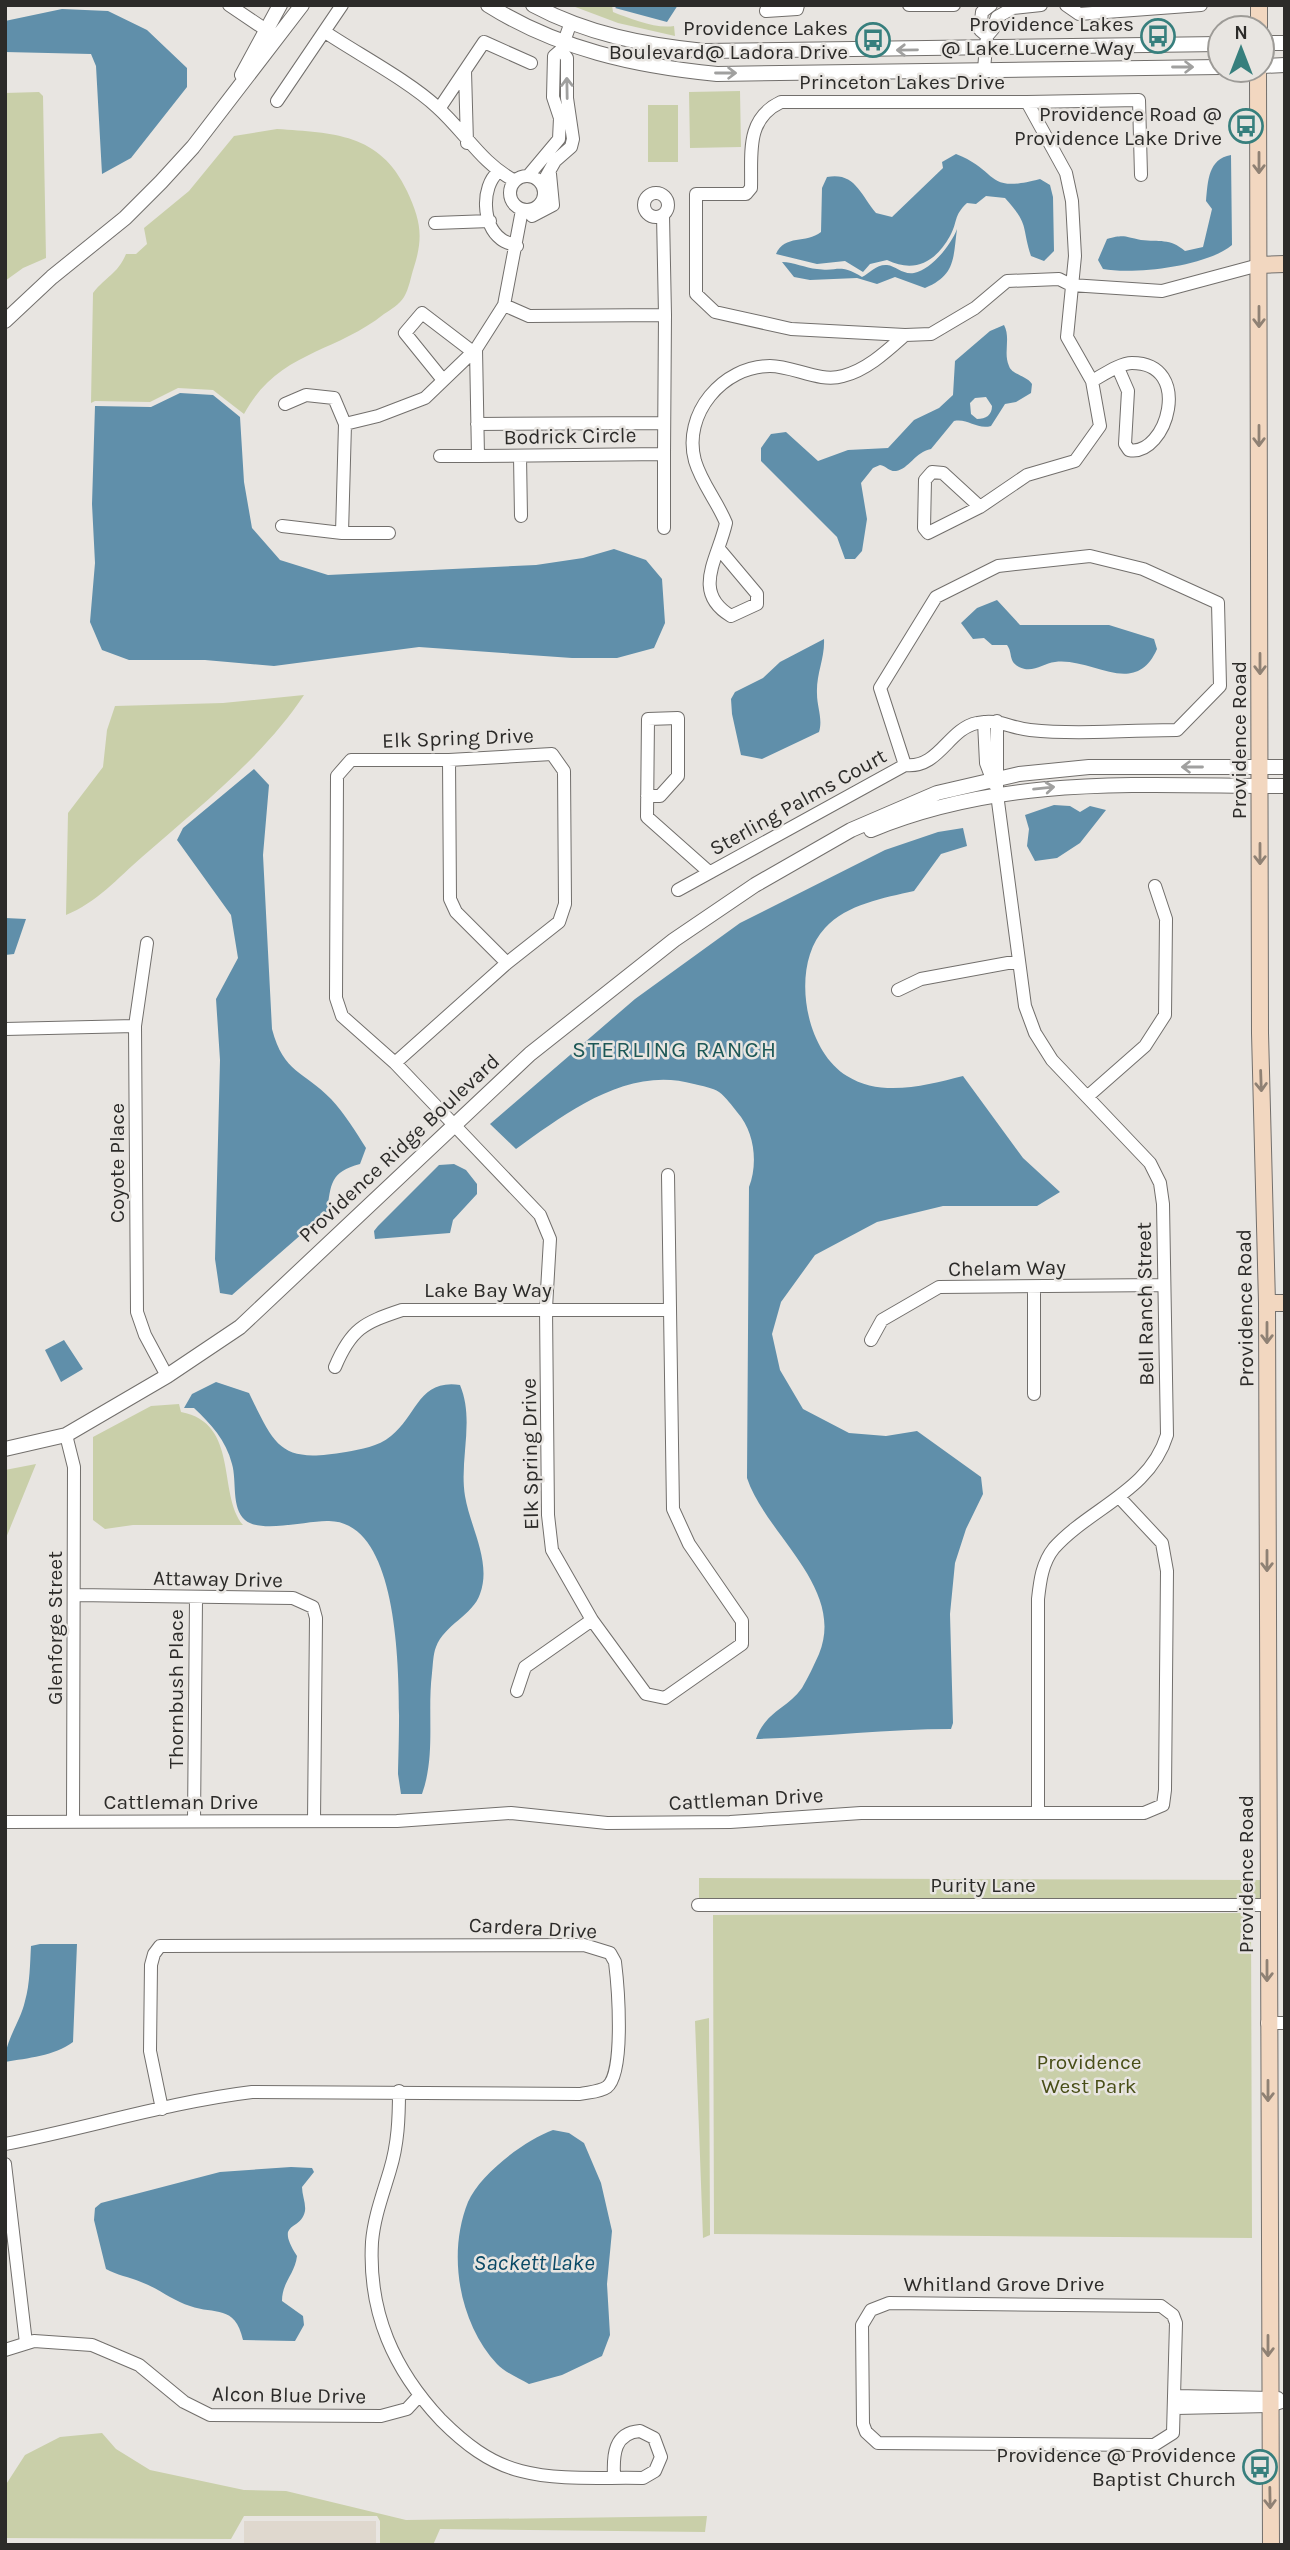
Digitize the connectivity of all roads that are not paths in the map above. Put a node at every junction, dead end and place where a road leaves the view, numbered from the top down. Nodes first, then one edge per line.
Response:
1 (280, 5) edge
2 (302, 5) edge
3 (342, 5) edge
4 (488, 5) edge
5 (533, 5) edge
6 (768, 5) edge
7 (798, 5) edge
8 (909, 5) edge
9 (954, 5) edge
10 (991, 5) edge
11 (1041, 5) edge
12 (1066, 5) edge
13 (1201, 5) edge
14 (233, 8) edge
15 (1088, 8) edge
16 (571, 22) junction
17 (265, 29) junction
18 (325, 32) junction
19 (278, 38) junction
20 (986, 42) junction
21 (1206, 44) edge
22 (562, 46) junction
23 (531, 63) dead end
24 (1206, 67) edge
25 (984, 69) junction
26 (465, 71) junction
27 (1258, 84) edge
28 (236, 89) junction
29 (277, 101) dead end
30 (1027, 102) junction
31 (439, 109) junction
32 (467, 143) junction
33 (498, 172) junction
34 (1141, 175) dead end
35 (528, 176) junction
36 (546, 179) junction
37 (515, 181) junction
38 (522, 210) junction
39 (663, 215) dead end
40 (490, 221) junction
41 (435, 223) dead end
42 (520, 224) junction
43 (516, 246) junction
44 (1285, 264) edge
45 (1259, 265) junction
46 (1071, 285) junction
47 (504, 305) junction
48 (665, 315) junction
49 (5, 321) edge
50 (905, 335) junction
51 (475, 351) junction
52 (1118, 368) junction
53 (443, 380) junction
54 (1092, 381) junction
55 (285, 404) dead end
56 (345, 424) junction
57 (477, 424) junction
58 (664, 424) junction
59 (664, 454) junction
60 (440, 456) dead end
61 (478, 456) junction
62 (520, 456) junction
63 (981, 507) junction
64 (520, 516) dead end
65 (282, 526) dead end
66 (664, 528) dead end
67 (342, 533) junction
68 (389, 533) dead end
69 (720, 550) junction
70 (990, 721) junction
71 (449, 760) junction
72 (905, 765) junction
73 (1260, 767) junction
74 (1285, 767) edge
75 (994, 778) junction
76 (1260, 786) junction
77 (1285, 786) edge
78 (998, 794) junction
79 (647, 796) junction
80 (811, 854) junction
81 (709, 872) junction
82 (1156, 887) dead end
83 (678, 890) dead end
84 (146, 943) dead end
85 (1018, 961) junction
86 (507, 963) junction
87 (898, 990) dead end
88 (135, 1026) junction
89 (5, 1029) edge
90 (395, 1063) junction
91 (1087, 1097) junction
92 (452, 1126) junction
93 (668, 1175) dead end
94 (1164, 1285) junction
95 (1034, 1287) junction
96 (1267, 1303) junction
97 (1285, 1303) edge
98 (546, 1308) junction
99 (668, 1311) junction
100 (871, 1340) dead end
101 (335, 1367) dead end
102 (167, 1376) junction
103 (1034, 1394) dead end
104 (66, 1435) junction
105 (5, 1449) edge
106 (1119, 1497) junction
107 (75, 1595) junction
108 (196, 1599) junction
109 (593, 1620) junction
110 (517, 1691) dead end
111 (1038, 1810) junction
112 (194, 1821) junction
113 (314, 1821) junction
114 (5, 1822) edge
115 (73, 1822) junction
116 (698, 1905) dead end
117 (1268, 1905) junction
118 (1267, 2023) junction
119 (1285, 2023) edge
120 (399, 2091) junction
121 (162, 2109) junction
122 (5, 2144) edge
123 (5, 2164) edge
124 (26, 2343) junction
125 (5, 2350) edge
126 (419, 2396) junction
127 (1277, 2400) edge
128 (1176, 2402) junction
129 (614, 2476) junction
130 (1271, 2545) edge

1 - 17 street
2 - 19 street
3 - 18 street
4 - 22 street
5 - 16 street
6 - 7 street
8 - 9 street
10 - 20 street
11 - 20 street
12 - 15 street
13 - 15 street
14 - 17 street
20 -> 16 street
16 - 22 street
17 - 19 street
17 - 28 street
18 - 29 street
18 - 31 street
19 - 28 street
20 - 21 street
20 - 25 street
22 -> 25 street
22 - 35 street
36 -> 22 street
23 - 26 street
25 -> 24 street
26 - 31 street
26 - 32 street
27 -> 45 main road, Providence Road
28 - 49 street
30 - 34 street
30 - 46 street, Princeton Lakes Drive
30 - 50 street, Princeton Lakes Drive
31 - 32 street
32 - 33 street
33 - 37 street
33 - 40 street
35 - 36 street
35 - 37 street
36 - 38 street
36 - 42 street
37 - 38 street
38 - 42 street
39 - 48 street, Bodrick Circle
40 - 41 street
40 - 43 street
42 - 43 street
43 - 47 street
44 - 45 main road
45 - 46 street, Princeton Lakes Drive
45 -> 73 main road, Providence Road
46 - 50 street, Princeton Lakes Drive
46 - 54 street
47 - 48 street
47 - 51 street
48 - 58 street, Bodrick Circle
50 - 69 street
51 - 53 street
51 - 53 street
51 - 57 street, Bodrick Circle
52 - 52 street
52 - 54 street
53 - 56 street
54 - 63 street
55 - 56 street
56 - 67 street
57 - 58 street, Bodrick Circle
57 - 61 street, Bodrick Circle
58 - 59 street, Bodrick Circle
59 - 62 street, Bodrick Circle
59 - 66 street
60 - 61 street
61 - 62 street, Bodrick Circle
62 - 64 street
63 - 63 street
65 - 67 street
67 - 68 street
69 - 69 street
70 - 72 street, Sterling Palms Court
70 - 72 street, Sterling Palms Court
70 - 75 street
71 - 86 street
71 - 86 street, Elk Spring Drive
71 - 90 street, Elk Spring Drive
72 - 81 street, Sterling Palms Court
73 - 74 street, Providence Ridge Boulevard
73 -> 75 street, Providence Ridge Boulevard
73 - 76 main road, Providence Road
75 - 78 street
75 - 80 street, Providence Ridge Boulevard
76 - 77 street, Providence Ridge Boulevard
78 -> 76 street, Providence Ridge Boulevard
76 -> 96 main road, Providence Road
78 - 80 street, Providence Ridge Boulevard
78 - 85 street, Bell Ranch Street
79 - 79 street, Sterling Palms Court
79 - 81 street, Sterling Palms Court
80 - 92 street, Providence Ridge Boulevard
81 - 83 street, Sterling Palms Court
82 - 91 street
84 - 88 street, Coyote Place
85 - 87 street
85 - 91 street, Bell Ranch Street
86 - 90 street, Elk Spring Drive
88 - 89 street
88 - 102 street, Coyote Place
90 - 92 street, Elk Spring Drive
91 - 94 street, Bell Ranch Street
92 - 98 street, Elk Spring Drive
92 - 102 street, Providence Ridge Boulevard
93 - 99 street, Elk Spring Drive
94 - 95 street, Chelam Way
94 - 106 street, Bell Ranch Street
95 - 100 street, Chelam Way
95 - 103 street
96 - 97 main road
96 -> 117 main road, Providence Road
98 - 99 street, Lake Bay Way
98 - 101 street, Lake Bay Way
98 - 109 street, Elk Spring Drive
99 - 109 street, Elk Spring Drive
102 - 104 street, Providence Ridge Boulevard
104 - 105 street, Providence Ridge Boulevard
104 - 107 street, Glenforge Street
106 - 111 street, Bell Ranch Street
106 - 111 street, Cattleman Drive
107 - 108 street, Attaway Drive
107 - 115 street, Glenforge Street
108 - 112 street, Thornbush Place
108 - 113 street, Attaway Drive
109 - 110 street
111 - 113 street, Cattleman Drive
112 - 113 street, Cattleman Drive
112 - 115 street, Cattleman Drive
114 - 115 street, Cattleman Drive
116 - 117 street, Purity Lane
117 -> 118 main road, Providence Road
118 - 119 street
118 -> 127 main road, Providence Road
120 - 121 street, Cardera Drive
120 - 121 street, Cardera Drive
120 - 126 street
121 - 122 street, Cardera Drive
123 - 124 street
124 - 125 street, Alcon Blue Drive
124 - 126 street, Alcon Blue Drive
126 - 129 street
127 - 128 street
127 -> 130 main road, Providence Road
128 - 128 street, Whitland Grove Drive
129 - 129 street

